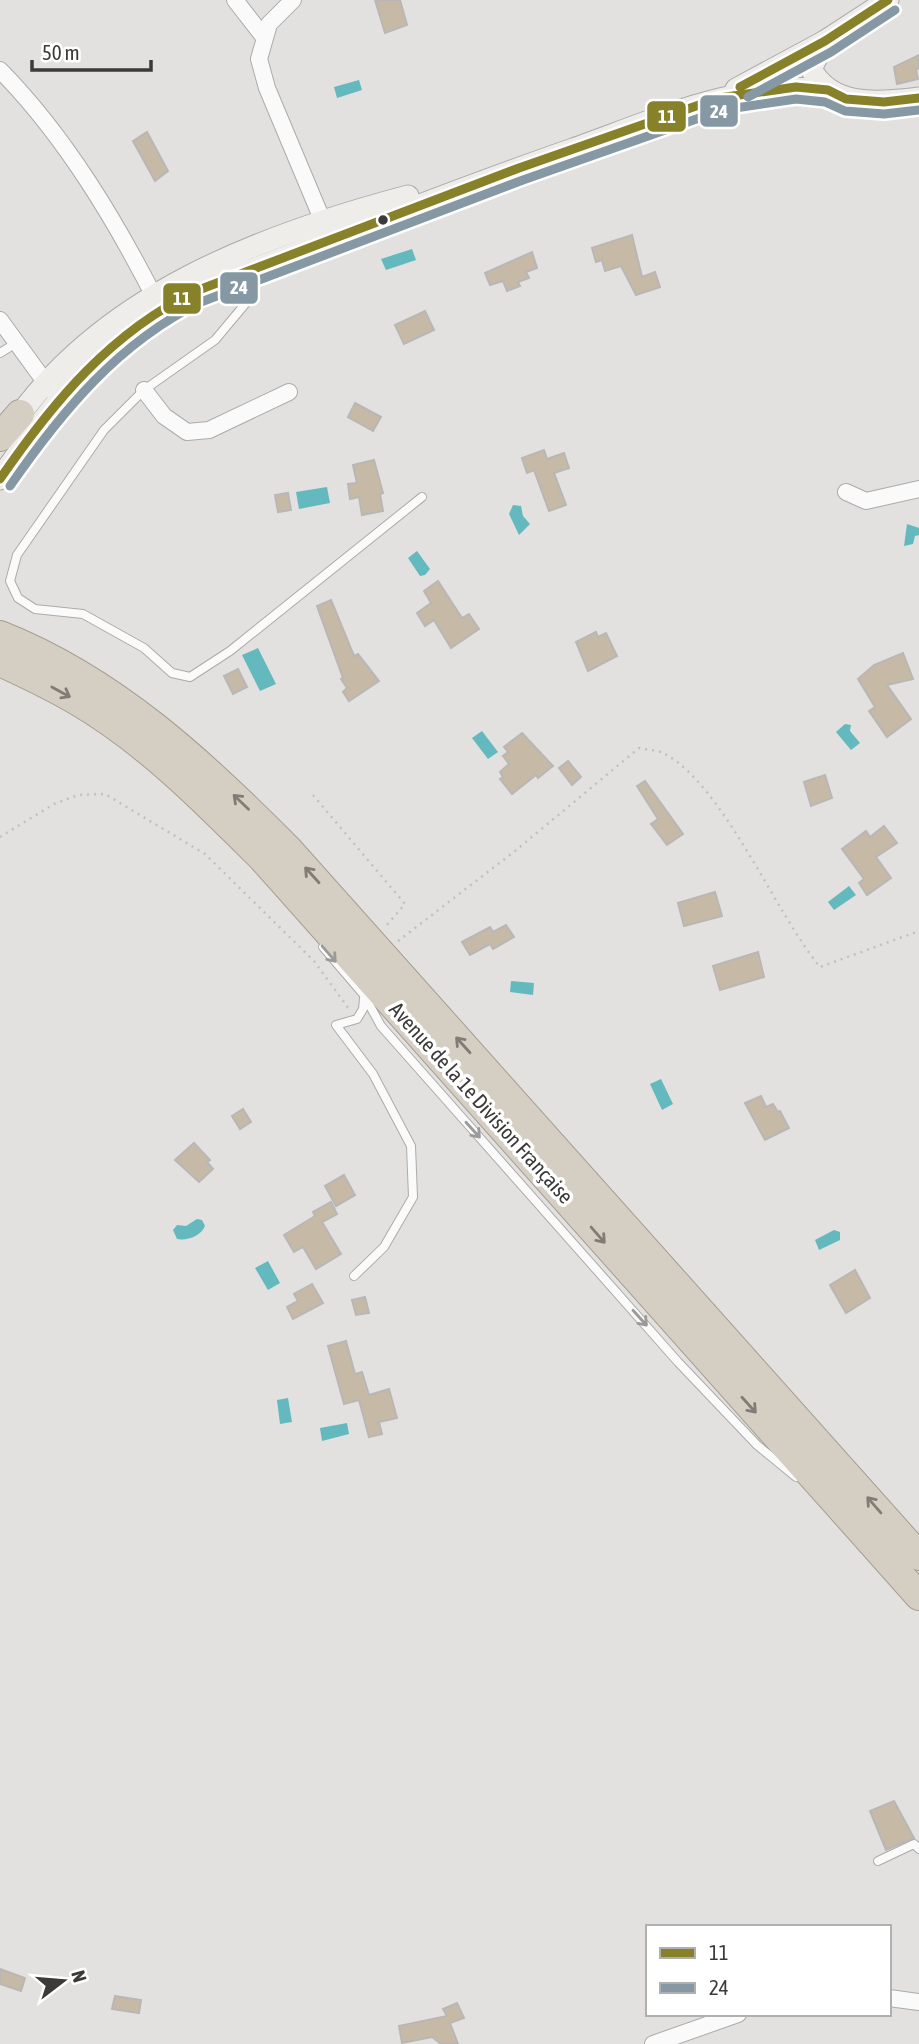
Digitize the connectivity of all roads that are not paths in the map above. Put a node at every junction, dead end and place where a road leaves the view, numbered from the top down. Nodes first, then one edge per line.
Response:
1 (235, 0) edge
2 (293, 0) edge
3 (879, 3) edge
4 (264, 36) junction
5 (817, 46) junction
6 (0, 70) edge
7 (828, 90) junction
8 (919, 98) edge
9 (719, 99) junction
10 (332, 229) junction
11 (294, 232) junction
12 (278, 248) junction
13 (251, 270) junction
14 (176, 283) junction
15 (157, 302) junction
16 (0, 320) edge
17 (16, 342) junction
18 (0, 353) edge
19 (144, 390) junction
20 (53, 392) junction
21 (289, 393) dead end
22 (20, 414) junction
23 (0, 437) edge
24 (0, 443) edge
25 (0, 464) edge
26 (0, 479) edge
27 (919, 489) edge
28 (846, 492) dead end
29 (422, 496) dead end
30 (0, 628) edge
31 (0, 635) edge
32 (41, 651) junction
33 (0, 662) edge
34 (244, 841) junction
35 (293, 908) dead end
36 (317, 940) dead end
37 (364, 995) junction
38 (354, 1276) dead end
39 (805, 1485) dead end
40 (815, 1494) dead end
41 (869, 1540) junction
42 (919, 1556) edge
43 (919, 1596) edge
44 (919, 1849) edge
45 (878, 1861) dead end
46 (891, 1998) edge
47 (919, 2002) edge
48 (732, 2016) edge
49 (653, 2044) edge

1 - 4 street
2 - 4 street
3 - 5 main road
4 - 10 street
5 - 7 main road
5 - 9 main road
6 - 15 street
7 - 8 main road
7 - 9 main road
9 - 10 main road
10 - 11 main road
10 - 12 main road
11 - 12 main road
11 - 14 lane
12 - 13 main road
12 - 14 main road
13 - 15 main road
13 - 19 lane
14 - 15 main road
15 - 20 main road
15 - 20 main road
16 - 17 street
17 - 18 lane
17 - 20 street
19 - 21 street
19 - 29 lane
20 - 22 main road
20 - 25 main road
20 - 26 main road
22 - 23 highway
22 - 24 main road
27 - 28 street
30 - 32 highway
31 - 32 highway, Avenue de la 1e Division Française
42 -> 32 highway, Avenue de la 1e Division Française
33 -> 34 highway, Avenue de la 1e Division Française
34 - 35 lane
34 -> 41 highway, Avenue de la 1e Division Française
36 -> 37 lane
37 - 38 lane
37 -> 39 lane
40 - 41 lane
41 - 43 highway, Avenue de la 1e Division Française
44 - 45 lane
46 - 47 street
48 - 49 street

